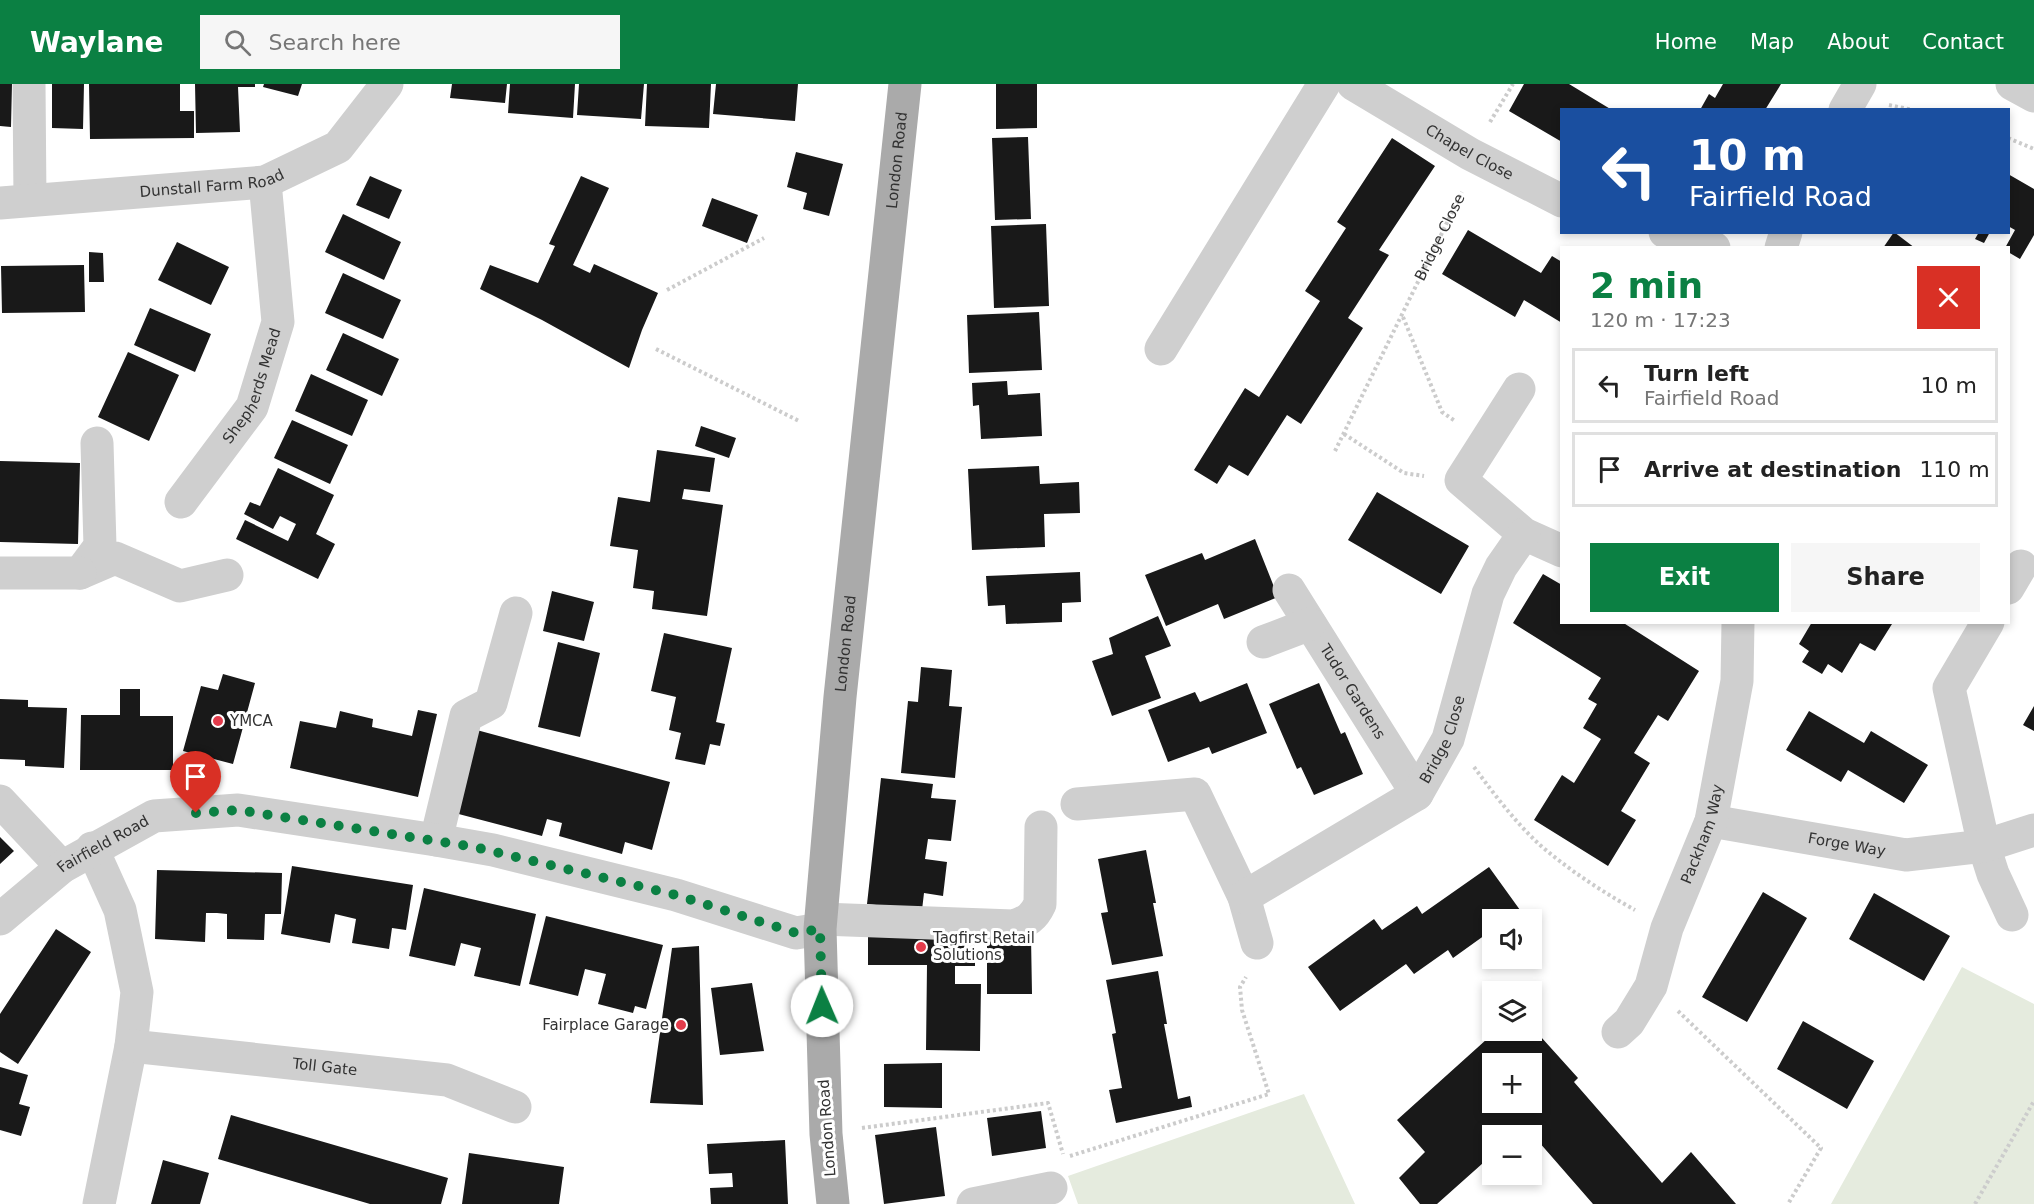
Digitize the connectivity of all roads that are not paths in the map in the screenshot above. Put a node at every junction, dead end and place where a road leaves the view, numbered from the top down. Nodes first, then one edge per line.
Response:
1 (28, 84) edge
2 (387, 84) edge
3 (905, 84) edge
4 (1324, 84) edge
5 (1860, 84) edge
6 (2012, 84) edge
7 (1366, 92) edge
8 (2034, 96) edge
9 (1846, 108) edge
10 (265, 182) junction
11 (1560, 200) edge
12 (15, 202) edge
13 (1671, 234) edge
14 (1708, 246) edge
15 (1161, 349) dead end
16 (1519, 389) dead end
17 (97, 443) dead end
18 (181, 502) dead end
19 (1524, 534) junction
20 (1560, 550) edge
21 (0, 573) edge
22 (80, 573) junction
23 (226, 575) dead end
24 (1289, 590) dead end
25 (516, 613) dead end
26 (1310, 624) junction
27 (1738, 624) edge
28 (1987, 624) edge
29 (1263, 642) dead end
30 (1417, 794) junction
31 (0, 801) edge
32 (1077, 804) dead end
33 (1711, 821) junction
34 (1041, 826) dead end
35 (2034, 830) edge
36 (436, 840) junction
37 (1984, 846) junction
38 (92, 848) junction
39 (62, 867) junction
40 (1244, 897) junction
41 (2012, 915) dead end
42 (0, 919) edge
43 (821, 924) junction
44 (1257, 943) road end
45 (1618, 1032) dead end
46 (131, 1046) junction
47 (515, 1107) dead end
48 (1051, 1188) dead end
49 (99, 1204) edge
50 (832, 1204) edge
51 (973, 1204) edge

1 - 12 street
2 - 10 street, Dunstall Farm Road
3 - 43 main road, London Road
4 - 15 street
5 - 9 street
6 - 8 street
7 - 11 street, Chapel Close
10 - 12 street, Dunstall Farm Road
10 - 18 street, Shepherds Mead
13 - 14 street
16 - 19 street
17 - 22 street
19 - 20 street
19 - 30 street, Bridge Close
21 - 22 street
22 - 23 street
24 - 26 street, Tudor Gardens
25 - 36 street
26 - 29 street
26 - 30 street, Tudor Gardens
27 - 33 street, Packham Way
28 - 37 street
30 - 40 street, Bridge Close
31 - 39 street
32 - 40 street
33 - 37 street, Forge Way
33 - 45 street, Packham Way
34 - 43 street, Fairfield Road
35 - 37 street, Forge Way
36 - 38 street, Fairfield Road
36 - 43 street, Fairfield Road
37 - 41 street
38 - 39 street, Fairfield Road
38 - 46 street
39 - 42 street, Fairfield Road
40 - 44 street
43 - 50 main road, London Road
46 - 47 street, Toll Gate
46 - 49 street
48 - 51 street

